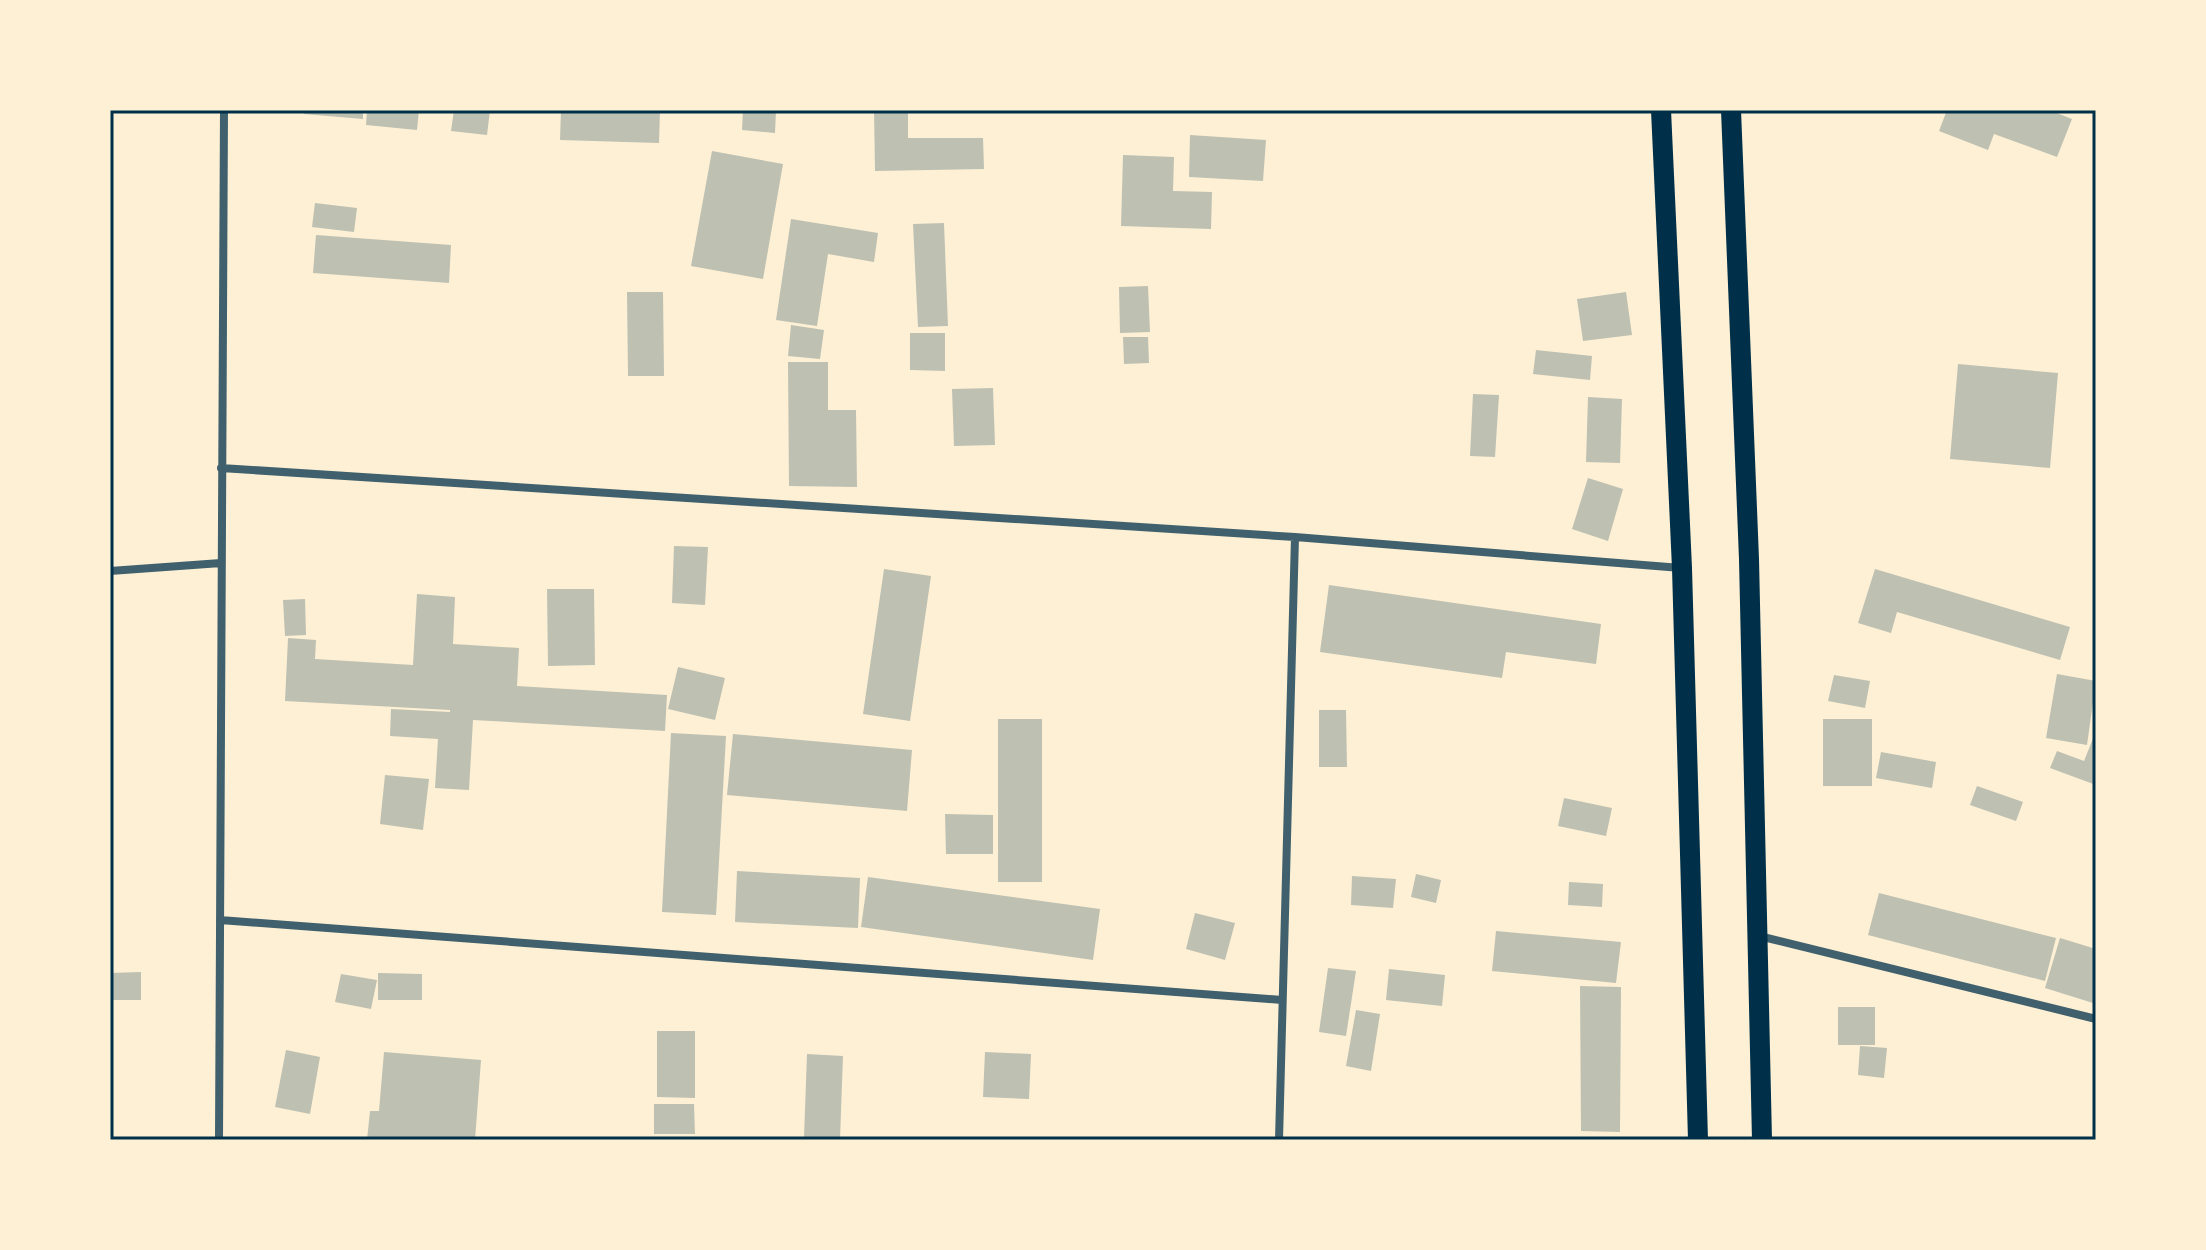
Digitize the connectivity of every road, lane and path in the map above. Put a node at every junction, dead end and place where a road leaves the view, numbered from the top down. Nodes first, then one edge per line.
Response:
1 (224, 110) edge
2 (1661, 110) edge
3 (1731, 110) edge
4 (221, 468) junction
5 (1295, 537) junction
6 (221, 563) junction
7 (1682, 568) junction
8 (110, 571) edge
9 (220, 920) junction
10 (1757, 936) junction
11 (1282, 1000) junction
12 (2096, 1019) edge
13 (219, 1140) edge
14 (1279, 1140) edge
15 (1698, 1140) edge
16 (1762, 1140) edge

1 - 4 street
2 - 7 main road
3 - 10 main road
4 - 5 street
4 - 6 street
5 - 7 street
5 - 11 street
6 - 8 street
6 - 9 street
7 - 15 main road
9 - 11 street
9 - 13 street
10 - 12 street
10 - 16 main road
11 - 14 street

